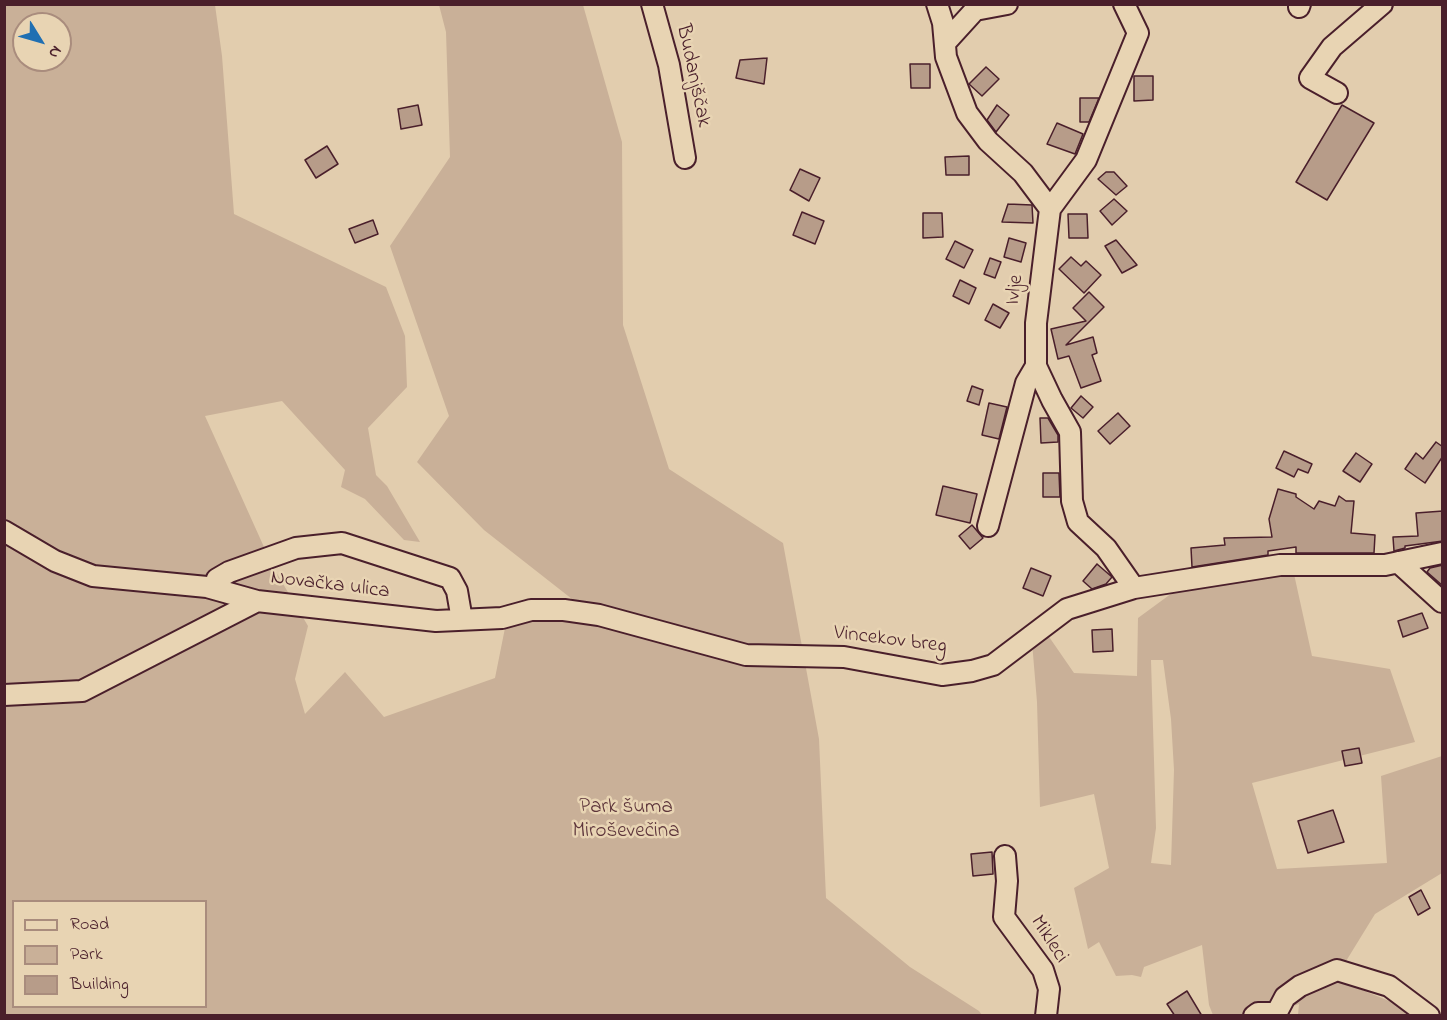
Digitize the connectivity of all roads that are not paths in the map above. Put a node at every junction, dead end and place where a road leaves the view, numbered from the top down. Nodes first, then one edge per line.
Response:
1 (652, 4) edge
2 (937, 4) edge
3 (1007, 4) edge
4 (1124, 4) edge
5 (1382, 4) edge
6 (945, 43) junction
7 (1337, 93) dead end
8 (685, 158) dead end
9 (1050, 209) junction
10 (1036, 366) junction
11 (988, 526) dead end
12 (4, 531) edge
13 (1443, 553) edge
14 (1398, 562) junction
15 (1134, 588) junction
16 (216, 590) junction
17 (257, 601) junction
18 (1443, 602) edge
19 (599, 615) joint
20 (462, 620) junction
21 (4, 695) edge
22 (1005, 856) dead end
23 (1276, 1014) edge
24 (1046, 1016) edge
25 (1254, 1016) edge
26 (1429, 1016) edge

1 - 8 street, Budanjščak
2 - 6 street
3 - 6 street
4 - 9 street
5 - 7 street
6 - 9 street
9 - 10 street, Ivlje
10 - 11 street
10 - 15 street, Ivlje
12 - 16 street
13 - 14 street, Vincekov breg
14 - 15 street, Vincekov breg
14 - 18 street
15 - 19 street, Vincekov breg
16 - 17 street
16 - 20 street
17 - 20 street, Novačka ulica
17 - 21 street, Novačka ulica
19 - 20 street, Novačka ulica
22 - 24 street, Mikleci
23 - 25 street
23 - 26 street

